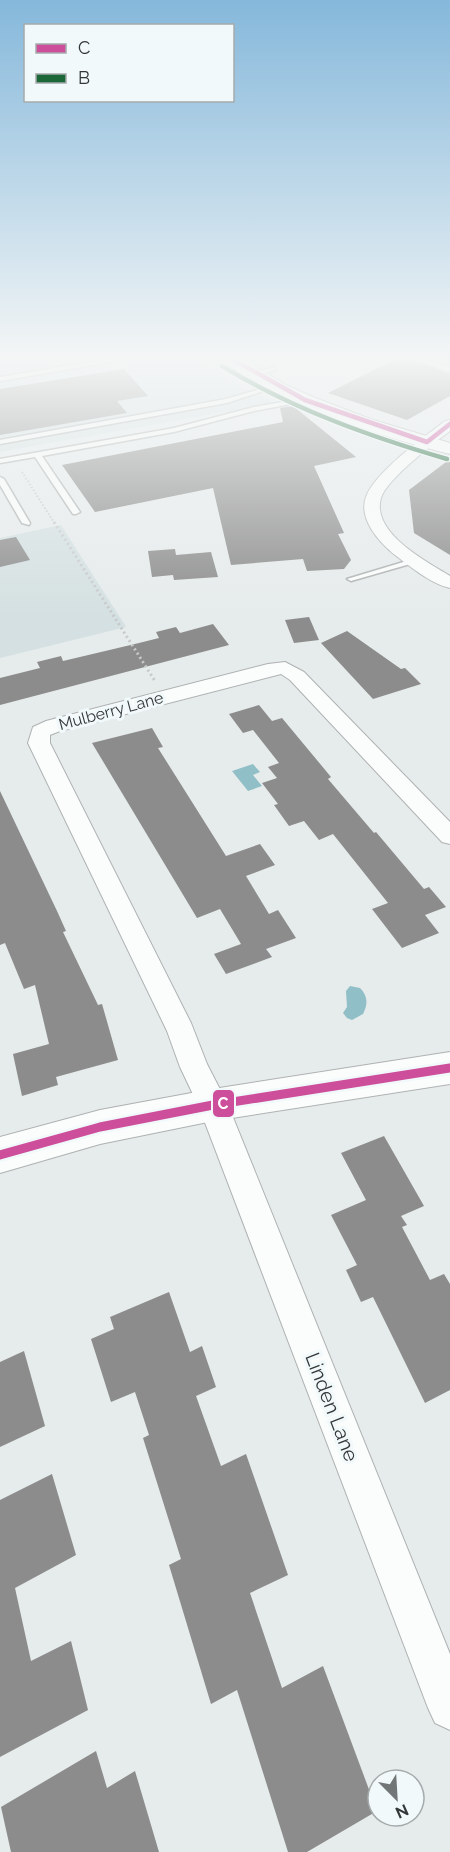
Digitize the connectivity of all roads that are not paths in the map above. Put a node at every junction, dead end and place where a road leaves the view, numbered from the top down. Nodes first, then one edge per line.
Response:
1 (97, 443) edge
2 (425, 443) edge
3 (432, 443) edge
4 (450, 449) edge
5 (37, 454) junction
6 (0, 461) edge
7 (0, 479) edge
8 (76, 512) dead end
9 (26, 523) dead end
10 (413, 561) junction
11 (351, 579) dead end
12 (450, 583) edge
13 (450, 836) edge
14 (450, 1068) edge
15 (213, 1105) junction
16 (0, 1155) edge
17 (450, 1708) edge

1 - 5 lane
2 - 10 street
3 - 4 street
5 - 6 lane
5 - 8 lane
7 - 9 lane
10 - 11 lane
10 - 12 street
13 - 15 street, Mulberry Lane
14 - 15 street
15 - 16 street
15 - 17 street, Linden Lane

